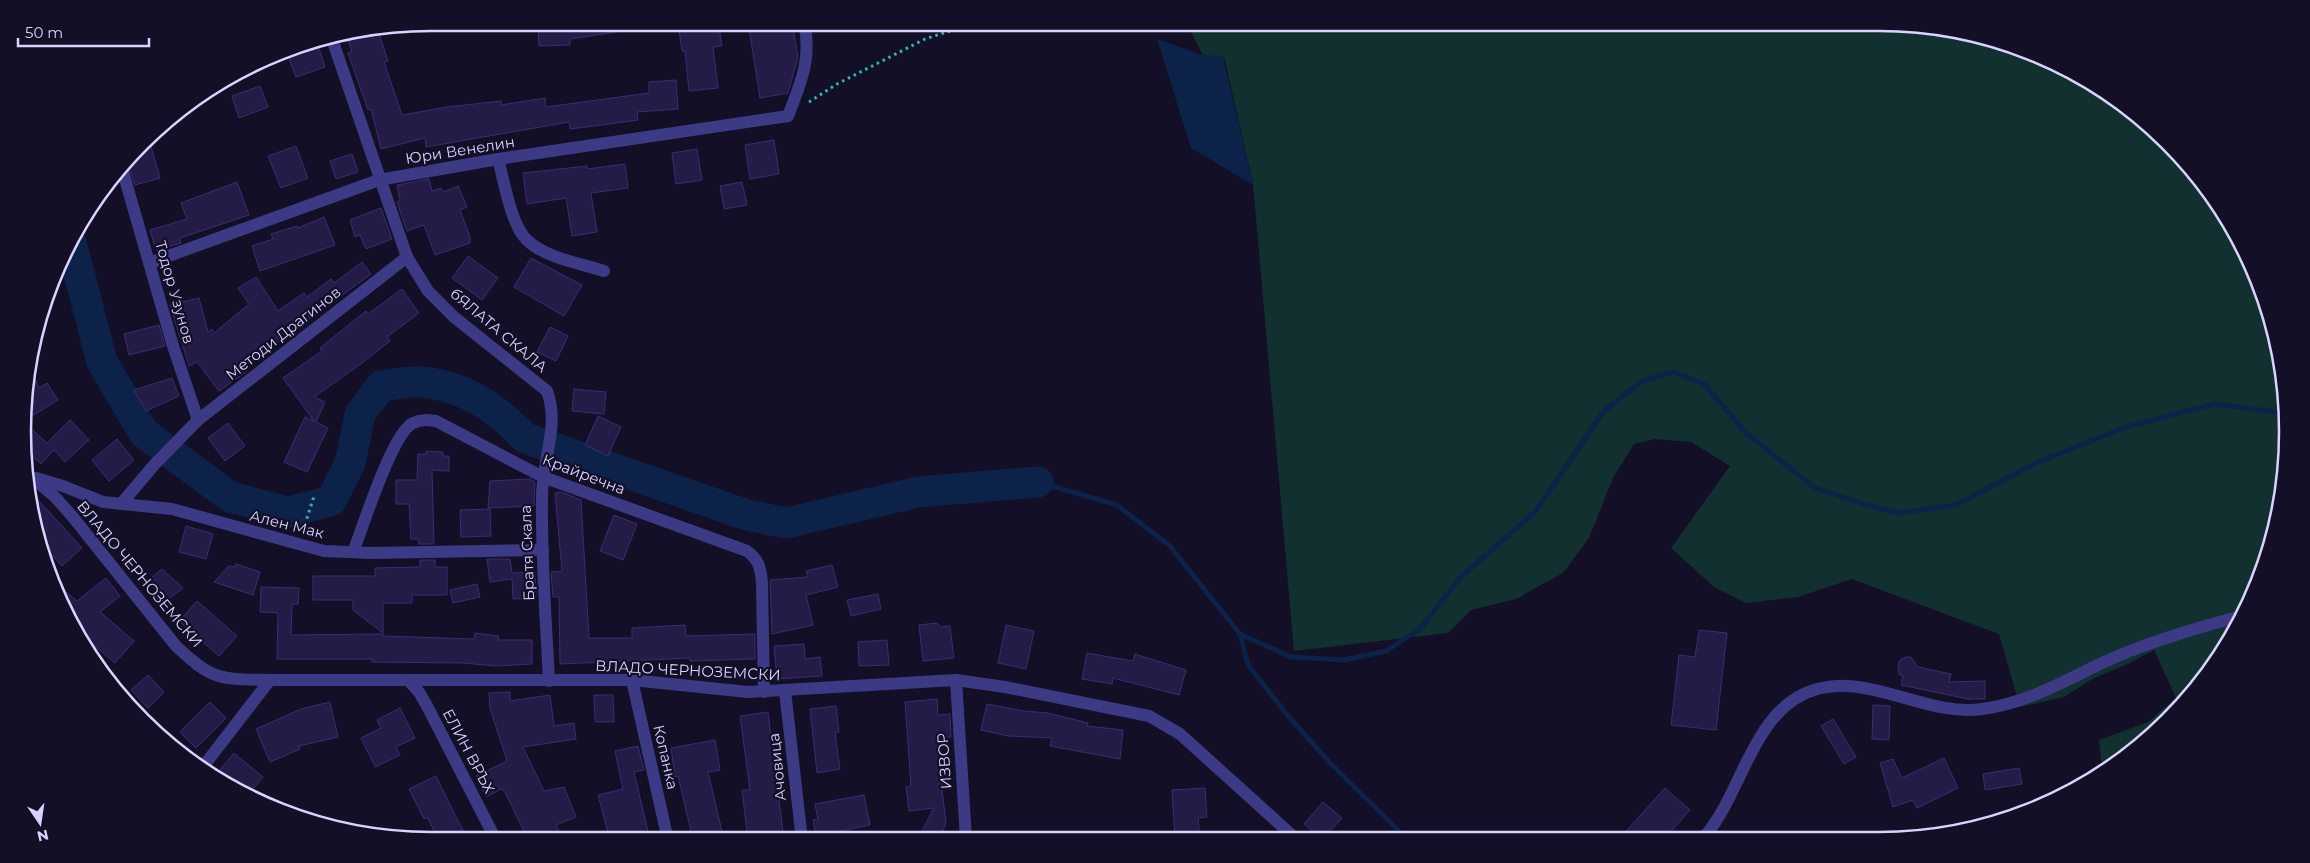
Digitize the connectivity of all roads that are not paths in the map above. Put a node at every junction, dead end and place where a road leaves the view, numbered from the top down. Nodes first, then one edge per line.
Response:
1 (806, 31) edge
2 (334, 44) edge
3 (498, 159) junction
4 (124, 176) edge
5 (379, 180) junction
6 (407, 258) junction
7 (149, 263) junction
8 (604, 271) dead end
9 (198, 420) junction
10 (553, 424) joint
11 (544, 473) junction
12 (34, 477) edge
13 (35, 480) edge
14 (121, 504) junction
15 (543, 550) junction
16 (353, 552) junction
17 (2232, 618) edge
18 (270, 680) junction
19 (408, 680) junction
20 (632, 680) junction
21 (956, 680) junction
22 (549, 681) junction
23 (785, 691) junction
24 (764, 692) junction
25 (206, 762) edge
26 (492, 832) edge
27 (666, 832) edge
28 (801, 832) edge
29 (966, 832) edge
30 (1288, 832) edge
31 (1712, 832) edge

1 - 3 street, Юри Венелин
2 - 5 street, бЯЛАТА СКАЛА
3 - 5 street, Юри Венелин
3 - 8 street
4 - 7 street, Тодор Узунов
5 - 6 street, бЯЛАТА СКАЛА
5 - 7 street, Юри Венелин
6 - 9 street, Методи Драгинов
6 - 10 street, бЯЛАТА СКАЛА
7 - 9 street, Тодор Узунов
9 - 14 street, Методи Драгинов
10 - 11 street, Братя Скала
11 - 15 street, Братя Скала
11 - 16 street, Крайречна
11 - 24 street, Крайречна
12 - 14 street, Ален Мак
13 - 18 street, ВЛАДО ЧЕРНОЗЕМСКИ
14 - 16 street, Ален Мак
15 - 16 street, Ален Мак
15 - 22 street, Братя Скала
17 - 31 street
18 - 19 street, ВЛАДО ЧЕРНОЗЕМСКИ
18 - 25 street
19 - 22 street, ВЛАДО ЧЕРНОЗЕМСКИ
19 - 26 street, ЕЛИН ВРЪХ
20 - 22 street, ВЛАДО ЧЕРНОЗЕМСКИ
20 - 24 street, ВЛАДО ЧЕРНОЗЕМСКИ
20 - 27 street, Копанка
21 - 23 street, ВЛАДО ЧЕРНОЗЕМСКИ
21 - 29 street, ИЗВОР
21 - 30 street, ВЛАДО ЧЕРНОЗЕМСКИ
23 - 24 street, ВЛАДО ЧЕРНОЗЕМСКИ
23 - 28 street, Ачовица

